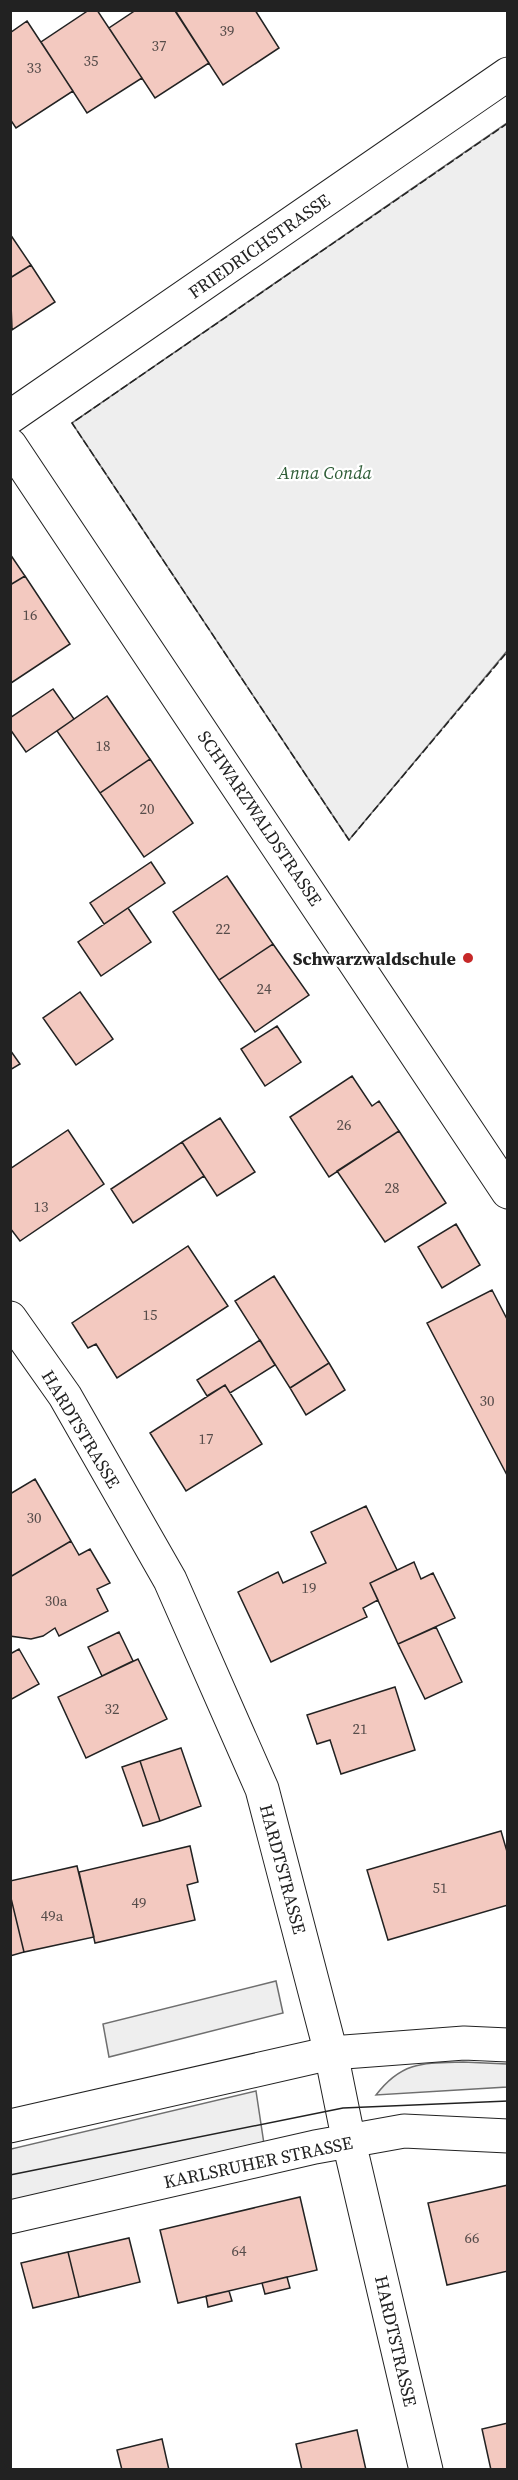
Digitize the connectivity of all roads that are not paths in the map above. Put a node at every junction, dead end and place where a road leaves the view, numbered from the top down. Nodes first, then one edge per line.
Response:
1 (507, 74) edge
2 (10, 417) edge
3 (10, 445) edge
4 (507, 1192) edge
5 (10, 1318) edge
6 (507, 2045) edge
7 (331, 2053) junction
8 (10, 2126) edge
9 (507, 2136) edge
10 (349, 2142) junction
11 (10, 2217) edge
12 (426, 2469) edge

1 - 2 street, FRIEDRICHSTRASSE
3 - 4 street, SCHWARZWALDSTRASSE
5 - 7 street, HARDTSTRASSE
6 - 7 street
7 - 8 street
7 - 10 street, HARDTSTRASSE
9 - 10 street, KARLSRUHER STRASSE
10 - 11 street, KARLSRUHER STRASSE
10 - 12 street, HARDTSTRASSE

